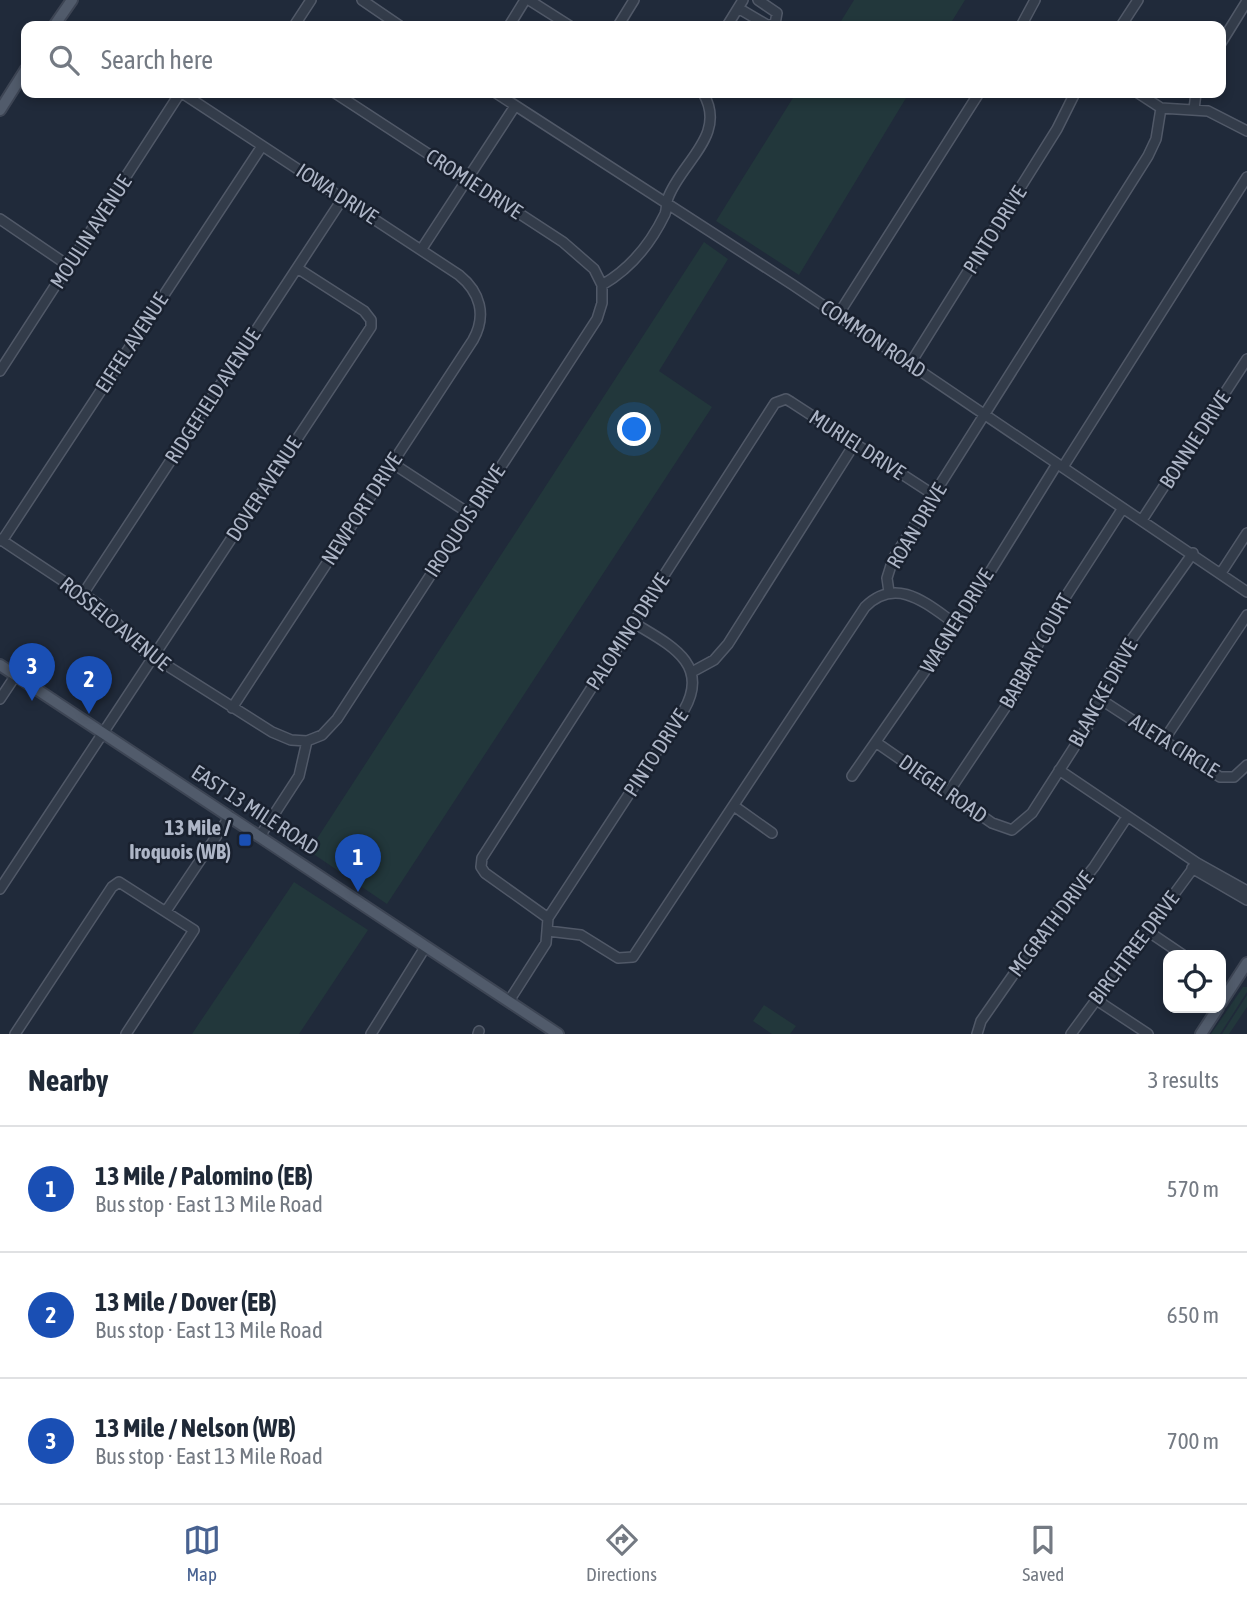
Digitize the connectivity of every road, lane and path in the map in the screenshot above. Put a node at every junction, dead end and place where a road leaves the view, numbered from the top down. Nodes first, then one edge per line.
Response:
1 (72, 0) edge
2 (311, 0) edge
3 (362, 0) edge
4 (527, 0) edge
5 (634, 0) edge
6 (758, 0) edge
7 (1035, 0) edge
8 (1138, 0) edge
9 (1247, 1) edge
10 (740, 4) edge
11 (57, 21) edge
12 (297, 21) edge
13 (393, 21) edge
14 (512, 21) edge
15 (562, 21) edge
16 (621, 21) edge
17 (730, 21) edge
18 (762, 21) edge
19 (776, 21) edge
20 (1024, 21) edge
21 (1124, 21) edge
22 (1226, 35) edge
23 (21, 77) edge
24 (178, 98) edge
25 (189, 98) edge
26 (343, 98) edge
27 (503, 98) edge
28 (705, 98) edge
29 (976, 98) edge
30 (1072, 98) edge
31 (1146, 98) edge
32 (1195, 98) edge
33 (515, 106) junction
34 (1161, 108) junction
35 (0, 110) edge
36 (1194, 110) junction
37 (1247, 131) edge
38 (262, 146) junction
39 (1247, 177) edge
40 (467, 179) junction
41 (342, 198) junction
42 (667, 204) junction
43 (0, 219) edge
44 (421, 250) junction
45 (69, 266) junction
46 (297, 268) junction
47 (602, 285) junction
48 (480, 306) joint
49 (838, 315) junction
50 (1247, 359) edge
51 (910, 364) junction
52 (0, 370) edge
53 (779, 400) joint
54 (986, 415) junction
55 (855, 443) junction
56 (392, 463) junction
57 (1060, 466) junction
58 (934, 495) junction
59 (1123, 508) junction
60 (470, 514) junction
61 (1142, 520) junction
62 (1247, 533) edge
63 (1, 540) edge
64 (1192, 553) junction
65 (1222, 573) junction
66 (889, 592) junction
67 (1247, 592) edge
68 (83, 594) junction
69 (1247, 615) edge
70 (634, 623) junction
71 (957, 625) junction
72 (154, 657) junction
73 (0, 664) edge
74 (692, 672) junction
75 (16, 675) junction
76 (0, 699) edge
77 (1100, 699) junction
78 (232, 708) junction
79 (104, 733) junction
80 (1164, 740) junction
81 (306, 741) junction
82 (877, 743) junction
83 (1247, 765) edge
84 (1059, 770) junction
85 (852, 776) dead end
86 (948, 793) junction
87 (734, 806) junction
88 (230, 816) junction
89 (1126, 817) junction
90 (1012, 830) joint
91 (772, 832) dead end
92 (260, 836) junction
93 (1195, 865) junction
94 (0, 889) edge
95 (1247, 891) edge
96 (1247, 900) edge
97 (166, 911) junction
98 (548, 918) junction
99 (548, 930) junction
100 (1149, 932) junction
101 (426, 946) junction
102 (1176, 950) edge
103 (1247, 962) edge
104 (1226, 995) edge
105 (1095, 999) junction
106 (509, 1001) junction
107 (1215, 1013) edge
108 (976, 1033) edge
109 (15, 1034) edge
110 (126, 1034) edge
111 (372, 1034) edge
112 (558, 1034) edge
113 (1071, 1034) edge
114 (1148, 1034) edge
115 (1201, 1034) edge

1 - 11 main road
2 - 12 street
3 - 13 street
4 - 14 street
4 - 15 street
5 - 16 street
6 - 19 street
7 - 20 street
8 - 21 street
9 - 22 street
10 - 17 street
10 - 18 street
23 - 35 main road
24 - 45 street, MOULIN AVENUE
25 - 38 street, IOWA DRIVE
26 - 40 street, CROMIE DRIVE
27 - 33 street, COMMON ROAD
28 - 42 street
29 - 49 street
30 - 51 street, PINTO DRIVE
31 - 34 street
32 - 36 street
33 - 40 street
33 - 42 street, COMMON ROAD
34 - 36 street
34 - 54 street, ROAN DRIVE
36 - 37 street
38 - 41 street, IOWA DRIVE
38 - 63 street, EIFFEL AVENUE
39 - 57 street, WAGNER DRIVE
40 - 44 street
40 - 47 street, CROMIE DRIVE
41 - 44 street, IOWA DRIVE
41 - 46 street, RIDGEFIELD AVENUE
42 - 47 street
42 - 49 street, COMMON ROAD
43 - 45 street
44 - 48 street, IOWA DRIVE
45 - 52 street, MOULIN AVENUE
46 - 68 street, RIDGEFIELD AVENUE
46 - 72 street, DOVER AVENUE
47 - 60 street, IROQUOIS DRIVE
48 - 56 street, NEWPORT DRIVE
49 - 51 street, COMMON ROAD
50 - 61 street, BONNIE DRIVE
51 - 54 street, COMMON ROAD
53 - 55 street, MURIEL DRIVE
53 - 70 street, PALOMINO DRIVE
54 - 57 street, COMMON ROAD
54 - 58 street, ROAN DRIVE
55 - 58 street, MURIEL DRIVE
55 - 74 street
56 - 60 street
56 - 78 street, NEWPORT DRIVE
57 - 59 street, COMMON ROAD
57 - 71 street, WAGNER DRIVE
58 - 66 street, ROAN DRIVE
59 - 61 street, COMMON ROAD
59 - 86 street, BARBARY COURT
60 - 81 street, IROQUOIS DRIVE
61 - 64 street, COMMON ROAD
62 - 65 street
63 - 68 street, ROSSELO AVENUE
64 - 65 street, COMMON ROAD
64 - 77 street, BLANCKE DRIVE
65 - 67 street, COMMON ROAD
66 - 71 street
66 - 87 street, ROAN DRIVE
68 - 72 street, ROSSELO AVENUE
69 - 80 street
70 - 74 street
70 - 98 street, PALOMINO DRIVE
71 - 82 street, WAGNER DRIVE
72 - 78 street, ROSSELO AVENUE
72 - 79 street, DOVER AVENUE
73 - 75 main road, EAST 13 MILE ROAD
74 - 98 street, PINTO DRIVE
75 - 76 street
75 - 79 main road, EAST 13 MILE ROAD
77 - 80 street, ALETA CIRCLE
77 - 84 street, BLANCKE DRIVE
78 - 81 street, ROSSELO AVENUE
79 - 88 main road, EAST 13 MILE ROAD
79 - 94 street, DOVER AVENUE
80 - 83 street, ALETA CIRCLE
81 - 92 street
82 - 85 street, WAGNER DRIVE
82 - 86 street, DIEGEL ROAD
84 - 89 street
84 - 90 street, BLANCKE DRIVE
86 - 90 street, DIEGEL ROAD
87 - 91 street
87 - 99 street, ROAN DRIVE
88 - 92 main road, EAST 13 MILE ROAD
88 - 97 street
89 - 93 street
89 - 108 street, MCGRATH DRIVE
92 - 101 main road, EAST 13 MILE ROAD
93 - 95 street
93 - 96 street
93 - 100 street, BIRCHTREE DRIVE
97 - 109 street
97 - 110 street
98 - 99 street
99 - 106 street
100 - 102 street
100 - 105 street, BIRCHTREE DRIVE
101 - 106 main road, EAST 13 MILE ROAD
101 - 111 street
103 - 104 main road
105 - 113 street, BIRCHTREE DRIVE
105 - 114 street
106 - 112 main road, EAST 13 MILE ROAD
107 - 115 main road

